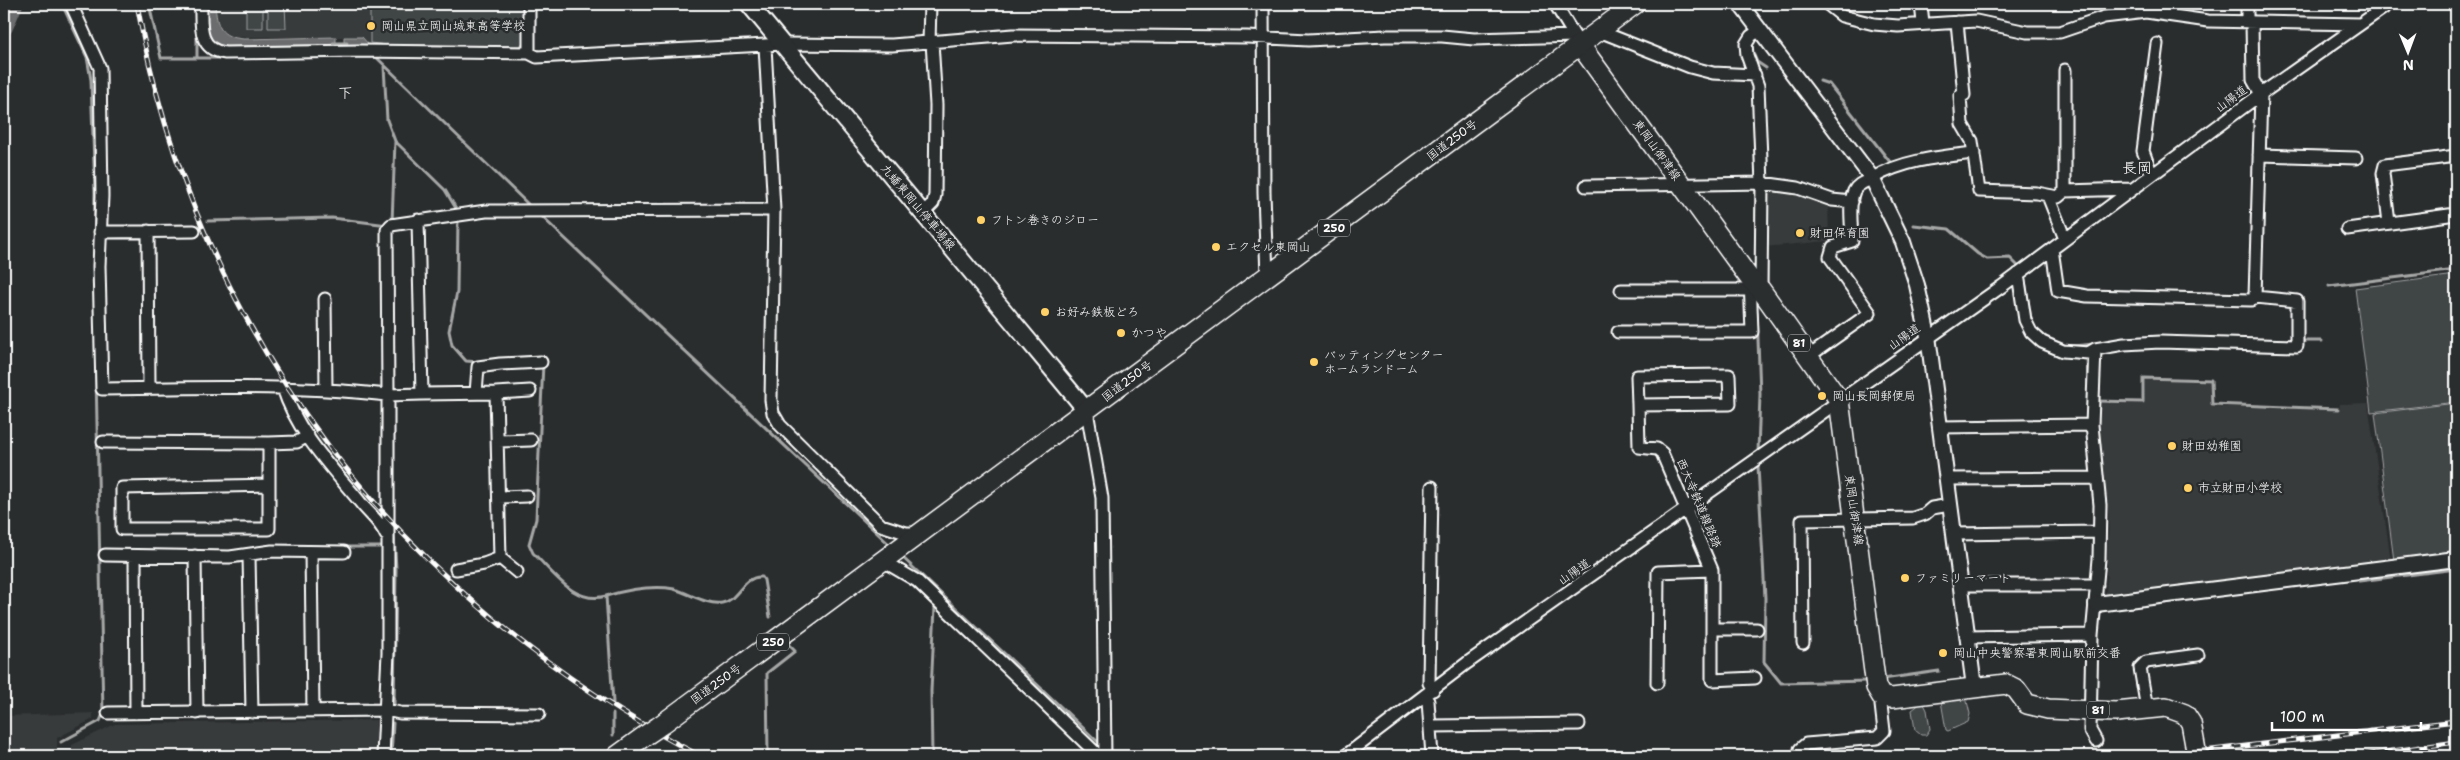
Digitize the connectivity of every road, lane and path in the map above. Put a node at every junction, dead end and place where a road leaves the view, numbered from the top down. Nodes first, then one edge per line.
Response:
1 (71, 4) edge
2 (201, 4) edge
3 (529, 4) edge
4 (749, 4) edge
5 (930, 4) edge
6 (1263, 4) edge
7 (1554, 4) edge
8 (1635, 4) edge
9 (1740, 4) edge
10 (1827, 4) edge
11 (1921, 4) edge
12 (2247, 4) edge
13 (2389, 4) edge
14 (2114, 10) edge
15 (1957, 22) junction
16 (2250, 22) junction
17 (1923, 23) junction
18 (2360, 24) junction
19 (1599, 30) junction
20 (1760, 30) junction
21 (1263, 38) junction
22 (1577, 40) junction
23 (931, 42) junction
24 (783, 44) junction
25 (2157, 44) dead end
26 (766, 46) junction
27 (529, 53) junction
28 (2066, 70) dead end
29 (1754, 75) junction
30 (2261, 94) junction
31 (1974, 154) junction
32 (2259, 155) junction
33 (2456, 156) edge
34 (2356, 158) dead end
35 (2152, 174) junction
36 (1872, 178) junction
37 (1762, 183) junction
38 (1586, 186) dead end
39 (1683, 186) junction
40 (2132, 189) junction
41 (2065, 191) junction
42 (2048, 196) junction
43 (1852, 202) junction
44 (774, 210) junction
45 (923, 213) junction
46 (2456, 214) edge
47 (418, 220) junction
48 (2389, 223) junction
49 (2347, 230) dead end
50 (148, 231) junction
51 (194, 231) dead end
52 (100, 232) junction
53 (2065, 238) junction
54 (2052, 249) junction
55 (2018, 274) junction
56 (1267, 277) junction
57 (1754, 286) junction
58 (1621, 290) dead end
59 (2255, 297) junction
60 (325, 299) dead end
61 (1618, 332) dead end
62 (1928, 336) junction
63 (2096, 349) junction
64 (1809, 356) junction
65 (541, 362) dead end
66 (149, 388) junction
67 (283, 388) junction
68 (326, 389) junction
69 (530, 391) dead end
70 (476, 393) junction
71 (496, 393) junction
72 (422, 394) junction
73 (391, 395) junction
74 (1839, 400) junction
75 (1638, 405) junction
76 (1087, 411) junction
77 (2092, 425) junction
78 (1940, 427) junction
79 (308, 436) junction
80 (531, 440) dead end
81 (498, 441) junction
82 (103, 442) dead end
83 (269, 443) junction
84 (2096, 478) junction
85 (1947, 479) junction
86 (269, 486) junction
87 (1432, 487) dead end
88 (527, 496) dead end
89 (499, 497) junction
90 (1950, 505) junction
91 (1687, 508) junction
92 (1855, 521) junction
93 (2099, 532) junction
94 (920, 534) junction
95 (1953, 534) junction
96 (387, 536) junction
97 (311, 552) junction
98 (344, 552) dead end
99 (891, 555) junction
100 (105, 556) dead end
101 (135, 556) junction
102 (195, 556) junction
103 (249, 556) junction
104 (500, 558) junction
105 (2456, 559) edge
106 (1711, 567) junction
107 (456, 569) dead end
108 (517, 572) dead end
109 (1960, 585) junction
110 (2097, 585) junction
111 (2096, 604) junction
112 (1713, 629) junction
113 (1757, 629) dead end
114 (2092, 635) junction
115 (1967, 637) junction
116 (1803, 643) dead end
117 (2198, 655) dead end
118 (1755, 678) dead end
119 (1657, 684) dead end
120 (1974, 686) junction
121 (1429, 693) junction
122 (1882, 697) junction
123 (2146, 709) junction
124 (386, 710) junction
125 (2090, 710) junction
126 (313, 711) junction
127 (252, 712) junction
128 (108, 713) dead end
129 (136, 713) junction
130 (197, 713) junction
131 (539, 714) dead end
132 (1579, 724) dead end
133 (1431, 726) junction
134 (2096, 741) dead end
135 (383, 756) edge
136 (617, 756) edge
137 (1099, 756) edge
138 (1105, 756) edge
139 (1345, 756) edge
140 (1432, 756) edge
141 (1800, 756) edge
142 (2197, 756) edge

1 - 52 street
2 - 27 street
3 - 27 street
4 - 24 main road, 九蟠東岡山停車場線
5 - 23 street
6 - 21 street
7 - 22 street
8 - 19 main road, 国道250号 / 250
9 - 20 street
10 - 17 street
11 - 17 street
12 - 16 street
13 - 18 street, 山陽道
14 - 15 street
14 - 16 street
15 - 17 street
15 - 31 street
16 - 18 street
16 - 30 street
18 - 30 street, 山陽道
19 - 22 main road, 国道250号 / 250
19 - 29 street
20 - 29 street
20 - 36 street
21 - 22 street
21 - 23 street
21 - 56 street
22 - 39 main road, 東岡山御津線 / 81
22 - 56 main road, 国道250号 / 250
23 - 24 street
23 - 45 street
24 - 26 street
24 - 45 main road, 九蟠東岡山停車場線
25 - 35 street
26 - 27 street
26 - 44 street
28 - 41 street
29 - 37 street
30 - 32 street
30 - 35 street, 山陽道
31 - 36 street
31 - 42 street
32 - 34 street
32 - 59 street
33 - 48 street
35 - 40 street, 山陽道
36 - 43 street
36 - 62 street
37 - 39 street
37 - 43 street
37 - 57 street
38 - 39 street
39 - 57 main road, 東岡山御津線 / 81
40 - 41 street
40 - 53 street, 山陽道
41 - 42 street
42 - 53 street
43 - 64 street
44 - 47 street
44 - 94 street
45 - 76 main road, 九蟠東岡山停車場線
46 - 48 street
47 - 72 street
47 - 73 street
48 - 49 street
50 - 51 street
50 - 52 street
50 - 66 street
52 - 66 street
53 - 54 street, 山陽道
54 - 55 street, 山陽道
54 - 59 street
55 - 62 street, 山陽道
55 - 63 street
56 - 76 main road, 国道250号 / 250
57 - 58 street
57 - 61 street
57 - 64 main road, 東岡山御津線 / 81
59 - 63 street
60 - 68 street
62 - 74 street, 山陽道
62 - 78 street
63 - 77 street
64 - 74 main road, 東岡山御津線 / 81
65 - 70 street
66 - 67 street
67 - 68 street
67 - 79 street
68 - 73 street
69 - 71 street
70 - 71 street
70 - 72 street
71 - 81 street
72 - 73 street
73 - 96 street
74 - 91 street, 山陽道
74 - 92 main road, 東岡山御津線 / 81
75 - 75 street
75 - 91 street, 西大寺鉄道線路跡
76 - 94 main road, 国道250号 / 250
76 - 138 street
77 - 78 street
77 - 84 street
78 - 85 street
79 - 83 street
79 - 96 street
80 - 81 street
81 - 89 street
82 - 83 street
83 - 86 street
84 - 85 street
84 - 93 street
85 - 90 street
86 - 86 street
87 - 121 street
88 - 89 street
89 - 104 street
90 - 92 street
90 - 95 street
91 - 106 street, 西大寺鉄道線路跡
91 - 121 street, 山陽道
92 - 116 street
92 - 122 main road, 東岡山御津線 / 81
93 - 95 street
93 - 110 street
94 - 99 main road, 国道250号 / 250
95 - 109 street
96 - 124 street
97 - 98 street
97 - 103 street
97 - 126 street
99 - 136 main road, 国道250号 / 250
99 - 137 street
100 - 101 street
101 - 102 street
101 - 129 street
102 - 103 street
102 - 130 street
103 - 127 street
104 - 107 street
104 - 108 street
105 - 111 street
106 - 112 street
106 - 119 street
109 - 110 street
109 - 115 street
110 - 111 street
111 - 114 street
112 - 113 street
112 - 118 street
114 - 115 street
114 - 125 street
115 - 120 street
117 - 123 street
120 - 122 main road, 81
120 - 125 main road, 81
121 - 133 street
121 - 139 street, 山陽道
122 - 141 street
123 - 125 main road, 81
123 - 142 main road, 81
124 - 126 street
124 - 131 street
124 - 135 street
125 - 134 street
126 - 127 street
127 - 130 street
128 - 129 street
129 - 130 street
132 - 133 street
133 - 140 street

